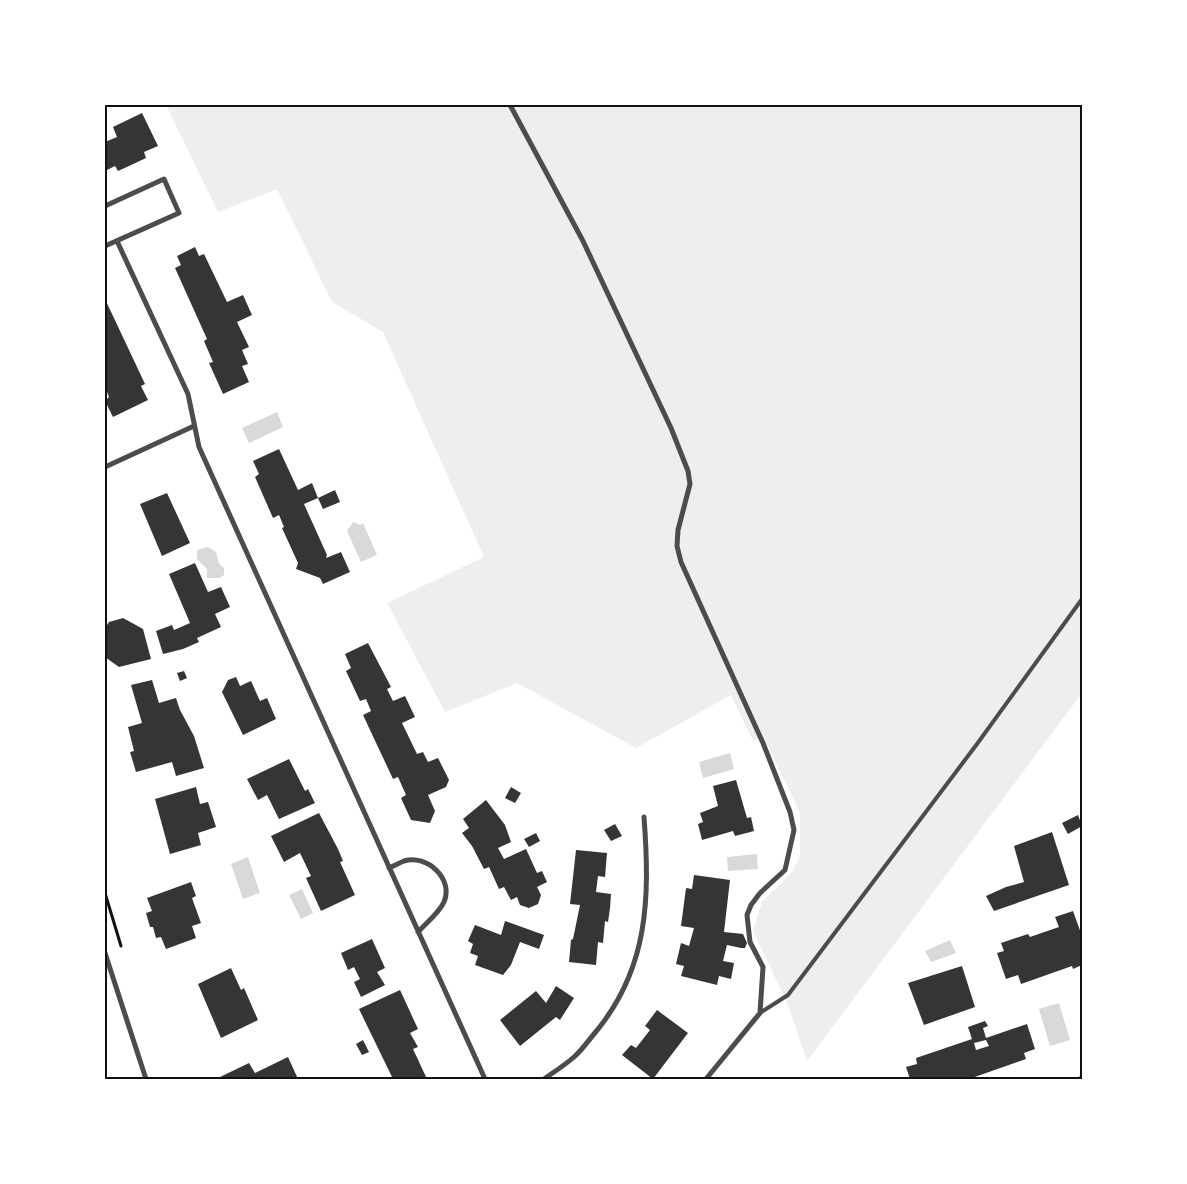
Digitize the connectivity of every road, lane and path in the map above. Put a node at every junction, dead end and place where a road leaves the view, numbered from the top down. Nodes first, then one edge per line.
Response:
1 (510, 105) edge
2 (105, 206) edge
3 (118, 241) junction
4 (105, 246) edge
5 (194, 426) junction
6 (105, 467) edge
7 (1082, 599) edge
8 (644, 817) dead end
9 (389, 868) junction
10 (418, 932) junction
11 (105, 952) edge
12 (760, 1013) junction
13 (146, 1079) edge
14 (485, 1079) edge
15 (544, 1079) edge
16 (706, 1079) edge

1 - 12 street
2 - 3 street
3 - 4 street
3 - 5 street
5 - 6 street
5 - 9 street
7 - 12 lane
8 - 15 street
9 - 10 street
9 - 10 street
10 - 14 street
11 - 13 street
12 - 16 street

